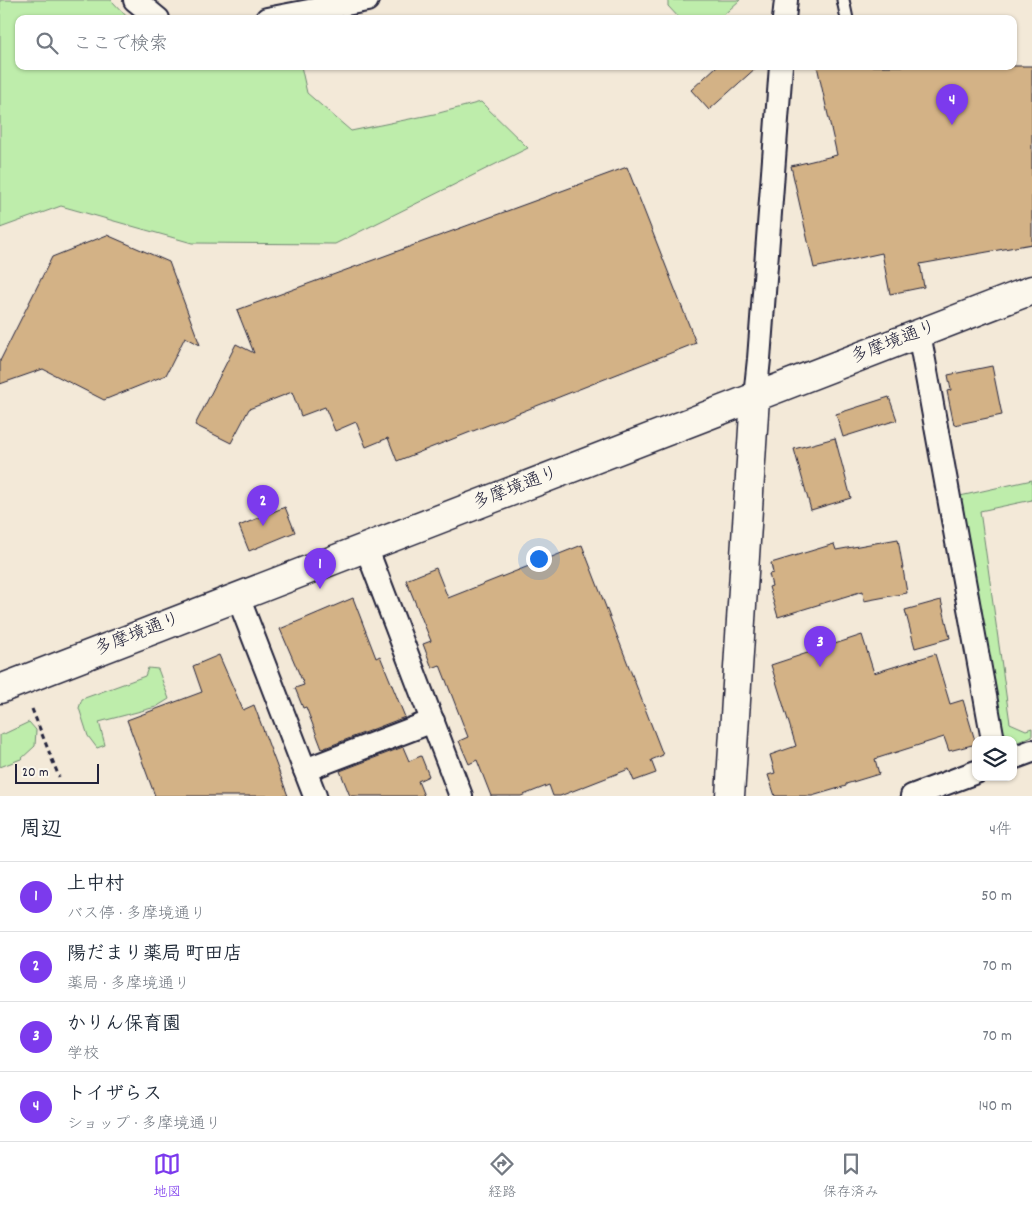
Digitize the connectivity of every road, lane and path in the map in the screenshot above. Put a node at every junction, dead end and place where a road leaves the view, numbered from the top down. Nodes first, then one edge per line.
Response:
1 (135, 0) edge
2 (367, 0) edge
3 (786, 0) edge
4 (843, 0) edge
5 (153, 15) edge
6 (288, 15) edge
7 (784, 15) edge
8 (847, 15) edge
9 (781, 70) edge
10 (1032, 290) edge
11 (918, 333) junction
12 (755, 397) junction
13 (366, 547) junction
14 (238, 597) junction
15 (0, 689) edge
16 (32, 709) dead end
17 (433, 721) junction
18 (992, 736) edge
19 (1032, 750) edge
20 (1017, 756) edge
21 (305, 770) junction
22 (972, 774) edge
23 (59, 778) dead end
24 (315, 796) edge
25 (461, 796) edge
26 (730, 796) edge
27 (912, 796) edge

1 - 5 street
2 - 6 street
3 - 7 street
4 - 8 lane
9 - 12 street
10 - 11 street, 多摩境通り
11 - 12 street, 多摩境通り
11 - 18 street
12 - 13 street, 多摩境通り
12 - 26 street
13 - 14 street, 多摩境通り
13 - 17 street
14 - 15 street, 多摩境通り
14 - 21 street
16 - 23 path
17 - 21 street
17 - 25 street
19 - 20 street
21 - 24 street
22 - 27 street

